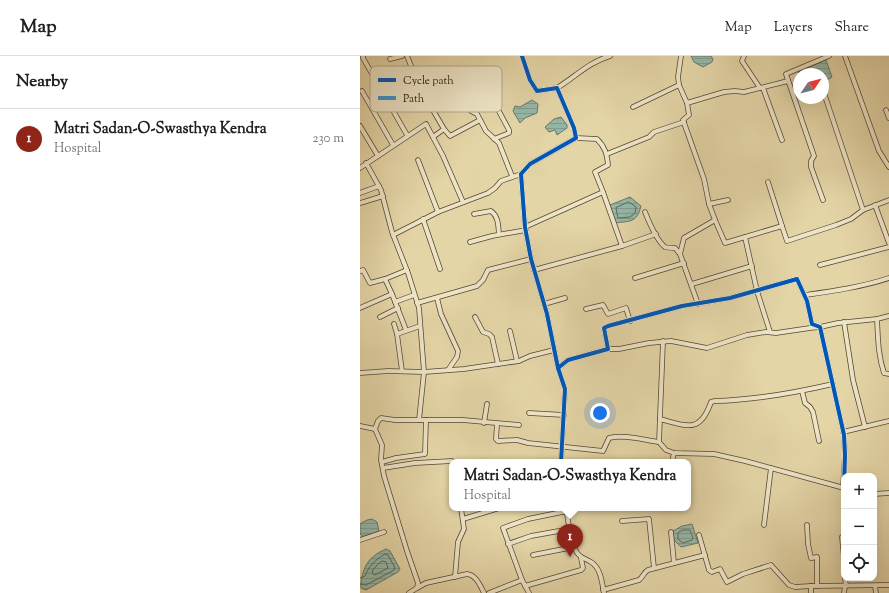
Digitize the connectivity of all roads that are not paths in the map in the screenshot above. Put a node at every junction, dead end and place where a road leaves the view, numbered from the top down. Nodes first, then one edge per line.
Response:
1 (363, 56) edge
2 (402, 56) edge
3 (407, 56) edge
4 (522, 56) edge
5 (610, 56) edge
6 (681, 56) edge
7 (744, 56) edge
8 (828, 56) edge
9 (845, 56) edge
10 (390, 59) dead end
11 (411, 66) edge
12 (370, 70) edge
13 (788, 81) junction
14 (679, 85) junction
15 (557, 88) junction
16 (762, 88) junction
17 (361, 90) edge
18 (687, 103) junction
19 (828, 104) edge
20 (370, 105) edge
21 (632, 107) dead end
22 (886, 110) dead end
23 (374, 112) edge
24 (394, 112) edge
25 (434, 112) edge
26 (473, 112) edge
27 (499, 112) edge
28 (889, 118) edge
29 (480, 120) junction
30 (684, 122) junction
31 (360, 126) edge
32 (444, 129) junction
33 (407, 135) junction
34 (433, 137) junction
35 (576, 138) junction
36 (494, 139) junction
37 (782, 140) dead end
38 (393, 145) junction
39 (607, 154) junction
40 (378, 156) junction
41 (418, 160) dead end
42 (366, 163) junction
43 (360, 167) edge
44 (889, 167) edge
45 (521, 174) junction
46 (512, 176) junction
47 (768, 182) dead end
48 (379, 186) junction
49 (603, 192) junction
50 (360, 193) edge
51 (383, 196) junction
52 (728, 200) dead end
53 (823, 200) dead end
54 (889, 200) edge
55 (463, 202) junction
56 (360, 203) edge
57 (709, 204) junction
58 (875, 205) junction
59 (863, 210) junction
60 (438, 212) junction
61 (646, 212) dead end
62 (474, 214) dead end
63 (423, 219) junction
64 (715, 220) junction
65 (782, 226) junction
66 (526, 228) junction
67 (499, 234) junction
68 (656, 234) junction
69 (393, 235) junction
70 (745, 237) junction
71 (470, 242) dead end
72 (889, 243) edge
73 (622, 246) junction
74 (889, 247) edge
75 (680, 254) junction
76 (531, 259) junction
77 (684, 263) junction
78 (820, 265) dead end
79 (752, 266) junction
80 (440, 269) dead end
81 (407, 270) junction
82 (534, 270) junction
83 (360, 271) edge
84 (635, 278) dead end
85 (889, 278) edge
86 (386, 279) junction
87 (692, 284) junction
88 (758, 291) junction
89 (392, 294) junction
90 (414, 295) junction
91 (805, 295) junction
92 (437, 298) junction
93 (565, 298) dead end
94 (395, 302) junction
95 (417, 303) junction
96 (544, 304) junction
97 (698, 304) junction
98 (360, 308) edge
99 (398, 308) junction
100 (586, 309) dead end
101 (889, 316) edge
102 (380, 317) dead end
103 (475, 317) dead end
104 (877, 319) junction
105 (630, 321) junction
106 (844, 322) junction
107 (394, 324) dead end
108 (420, 326) junction
109 (820, 328) junction
110 (406, 330) junction
111 (510, 331) dead end
112 (770, 332) junction
113 (397, 334) junction
114 (663, 341) junction
115 (608, 349) junction
116 (554, 350) junction
117 (517, 361) junction
118 (498, 364) junction
119 (558, 368) junction
120 (448, 370) junction
121 (360, 372) edge
122 (402, 372) junction
123 (424, 372) junction
124 (889, 374) edge
125 (833, 384) junction
126 (802, 391) junction
127 (487, 404) dead end
128 (529, 413) dead end
129 (564, 415) junction
130 (660, 419) junction
131 (419, 420) junction
132 (426, 420) junction
133 (889, 421) edge
134 (484, 423) junction
135 (497, 424) junction
136 (519, 425) dead end
137 (360, 426) edge
138 (865, 427) junction
139 (376, 429) junction
140 (843, 432) junction
141 (819, 441) dead end
142 (659, 442) junction
143 (562, 446) junction
144 (674, 453) junction
145 (561, 459) edge
146 (673, 459) edge
147 (449, 461) edge
148 (382, 465) junction
149 (771, 468) junction
150 (845, 473) edge
151 (841, 486) edge
152 (889, 493) edge
153 (877, 494) edge
154 (462, 511) edge
155 (489, 511) edge
156 (558, 511) edge
157 (566, 511) edge
158 (463, 519) junction
159 (622, 521) dead end
160 (764, 525) dead end
161 (807, 525) dead end
162 (570, 529) junction
163 (384, 532) dead end
164 (671, 532) dead end
165 (699, 534) dead end
166 (360, 540) edge
167 (508, 544) junction
168 (574, 547) junction
169 (533, 555) dead end
170 (705, 555) junction
171 (581, 558) junction
172 (674, 563) junction
173 (654, 568) junction
174 (455, 577) junction
175 (522, 580) junction
176 (845, 581) edge
177 (889, 585) edge
178 (525, 586) junction
179 (811, 586) junction
180 (818, 586) junction
181 (845, 586) junction
182 (875, 586) junction
183 (417, 588) junction
184 (603, 591) edge
185 (409, 593) edge
186 (484, 593) edge
187 (489, 593) edge
188 (529, 593) edge
189 (811, 593) edge
190 (844, 593) edge
191 (876, 593) edge

1 - 12 street
2 - 10 street
3 - 11 street
4 - 15 street
5 - 15 street
6 - 14 street
7 - 16 street
8 - 13 street
9 - 44 street
13 - 16 street
13 - 53 street
14 - 18 street
14 - 21 street
15 - 35 street
16 - 18 street
16 - 37 street
17 - 20 street
18 - 30 street
19 - 59 street
22 - 28 street
23 - 38 street
24 - 33 street
25 - 32 street
26 - 29 street
27 - 36 street
29 - 32 street
29 - 36 street
30 - 39 street
30 - 57 street
31 - 40 street
32 - 34 street
33 - 34 street
33 - 38 street
34 - 55 street
35 - 39 street
35 - 45 street
36 - 46 street
38 - 40 street
39 - 49 street
40 - 42 street
41 - 60 street
42 - 43 street
42 - 48 street
45 - 46 street
45 - 66 street
46 - 55 street
47 - 65 street
48 - 50 street
48 - 51 street
49 - 66 street
49 - 73 street
51 - 56 street
51 - 69 street
52 - 57 street
54 - 58 street
55 - 60 street
57 - 64 street
58 - 59 street
58 - 72 street
59 - 65 street
60 - 63 street
61 - 68 street
62 - 67 street
63 - 69 street
63 - 80 street
64 - 70 street
64 - 75 street
65 - 70 street
66 - 67 street
66 - 76 street
67 - 71 street
68 - 73 street
68 - 75 street
69 - 81 street
70 - 79 street
73 - 82 street
74 - 78 street
75 - 77 street
76 - 82 street
76 - 92 street
77 - 84 street
77 - 87 street
79 - 87 street
79 - 88 street
81 - 86 street
81 - 90 street
82 - 96 street
83 - 86 street
85 - 91 street
86 - 89 street
87 - 97 street
88 - 91 street
88 - 97 street
88 - 112 street
89 - 94 street
89 - 98 street
90 - 94 street
90 - 95 street
91 - 109 street
92 - 95 street
92 - 120 street
93 - 96 street
94 - 99 street
95 - 108 street
96 - 116 street
97 - 105 street
99 - 102 street
99 - 110 street
100 - 105 street
101 - 104 street
103 - 118 street
104 - 106 street
104 - 124 street
105 - 115 street
106 - 109 street
106 - 138 street
107 - 113 street
108 - 110 street
108 - 123 street
109 - 112 street
109 - 125 street
110 - 113 street
111 - 117 street
112 - 114 street
113 - 122 street
114 - 115 street
114 - 130 street
115 - 119 street
116 - 117 street
116 - 119 street
117 - 118 street
118 - 120 street
119 - 129 street
120 - 123 street
121 - 122 street
122 - 123 street
123 - 131 street
125 - 126 street
125 - 140 street
126 - 130 street
126 - 141 street
127 - 134 street
128 - 129 street
129 - 143 street
130 - 142 street
131 - 132 street
131 - 139 street
132 - 134 street
132 - 148 street
133 - 138 street
134 - 135 street
135 - 136 street
135 - 143 street
137 - 139 street
138 - 140 street
139 - 148 street
140 - 150 street
142 - 143 street
142 - 144 street
143 - 145 street
144 - 146 street
144 - 149 street
147 - 148 street
148 - 183 street
149 - 151 street
149 - 160 street
152 - 153 street
154 - 158 street
155 - 158 street
156 - 167 street
157 - 162 street
158 - 174 street
159 - 173 street
161 - 180 street
162 - 167 street
162 - 168 street
163 - 166 street
164 - 172 street
165 - 170 street
167 - 175 street
168 - 169 street
168 - 171 street
170 - 172 street
170 - 179 street
171 - 178 street
171 - 184 street
172 - 173 street
173 - 184 street
174 - 183 street
174 - 186 street
175 - 178 street
175 - 187 street
176 - 181 street
177 - 182 street
178 - 188 street
179 - 180 street
179 - 189 street
180 - 181 street
181 - 182 street
181 - 190 street
182 - 191 street
183 - 185 street

